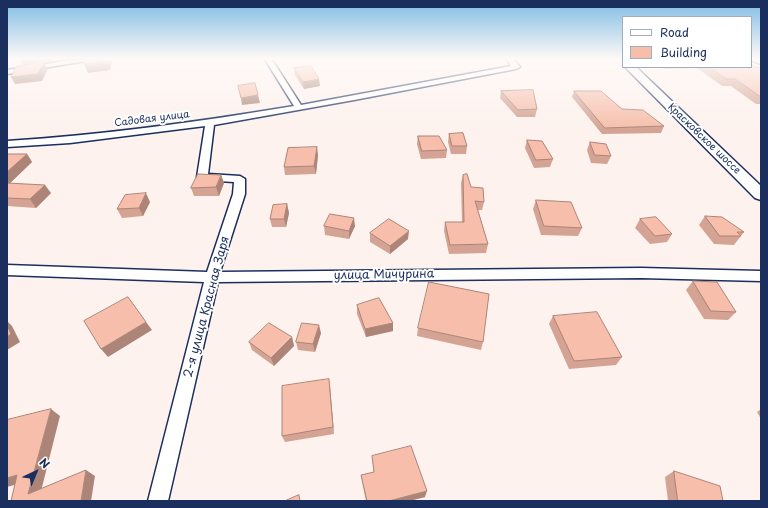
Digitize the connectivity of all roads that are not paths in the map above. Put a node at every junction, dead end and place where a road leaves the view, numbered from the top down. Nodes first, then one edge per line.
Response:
1 (282, 82) edge
2 (438, 82) edge
3 (645, 82) edge
4 (299, 108) junction
5 (210, 124) junction
6 (7, 144) edge
7 (761, 195) edge
8 (7, 270) edge
9 (761, 276) edge
10 (212, 278) junction
11 (158, 501) edge

1 - 4 street
2 - 4 street, Садовая улица
3 - 7 main road, Красковское шоссе
4 - 5 street, Садовая улица
5 - 6 street, Садовая улица
5 - 10 street, 2-я улица Красная Заря
8 - 10 street, улица Мичурина
9 - 10 street, улица Мичурина
10 - 11 street, 2-я улица Красная Заря

